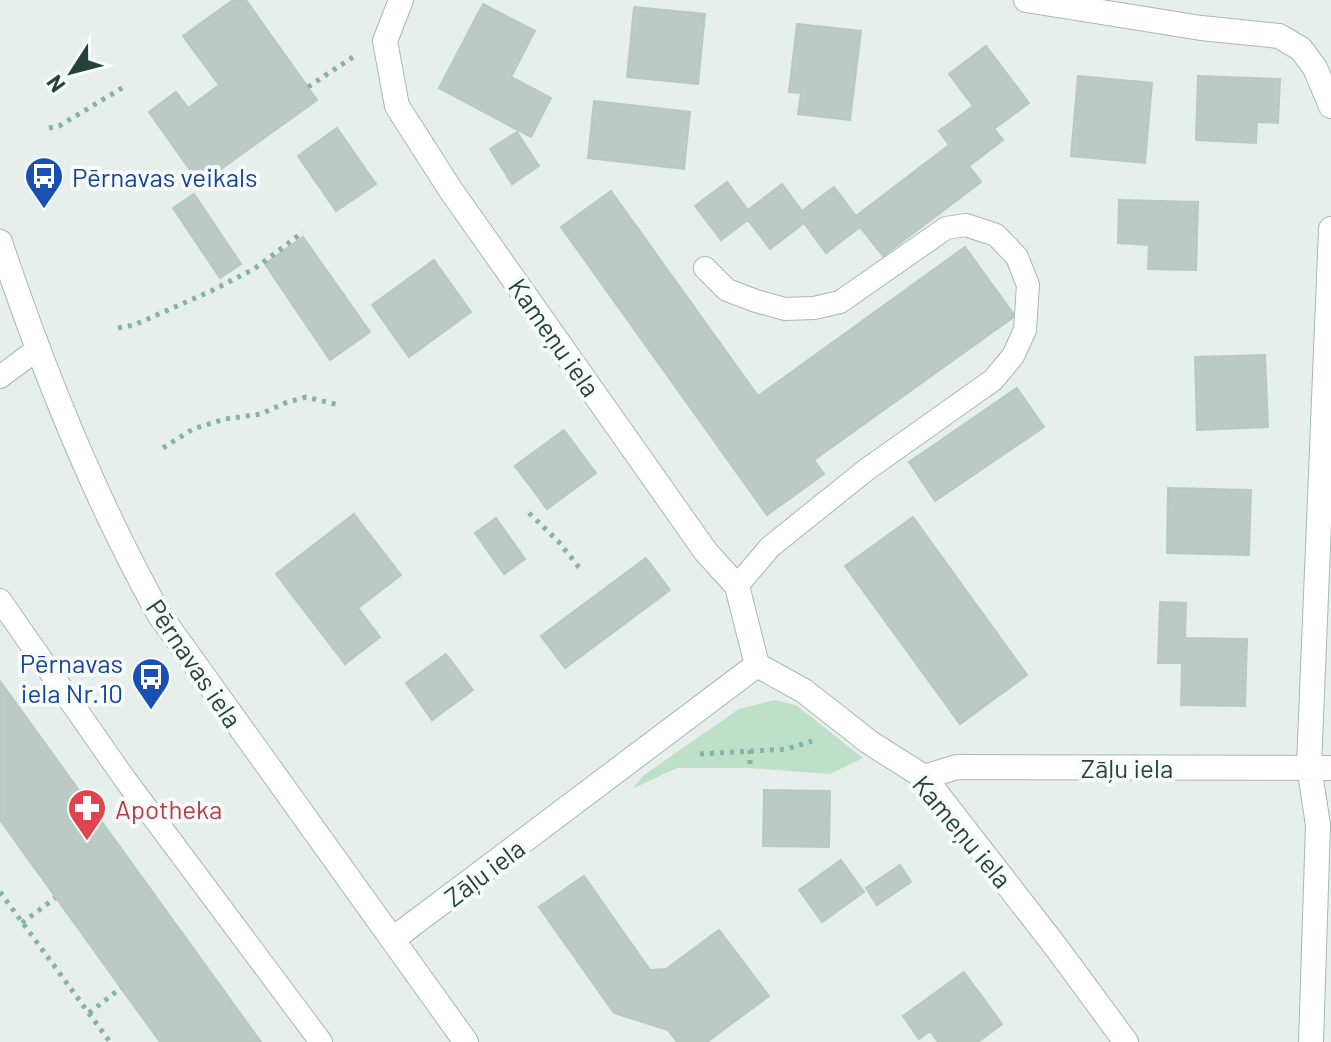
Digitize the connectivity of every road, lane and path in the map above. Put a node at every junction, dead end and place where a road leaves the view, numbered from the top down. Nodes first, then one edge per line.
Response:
1 (401, 0) edge
2 (1026, 0) edge
3 (361, 53) dead end
4 (127, 85) dead end
5 (308, 87) dead end
6 (1331, 106) edge
7 (49, 128) dead end
8 (1331, 229) edge
9 (303, 232) dead end
10 (0, 242) edge
11 (705, 268) dead end
12 (118, 328) dead end
13 (39, 348) junction
14 (0, 377) edge
15 (339, 405) dead end
16 (163, 448) dead end
17 (529, 513) dead end
18 (581, 570) dead end
19 (737, 586) junction
20 (0, 600) edge
21 (757, 665) junction
22 (869, 742) junction
23 (652, 747) junction
24 (750, 750) junction
25 (1320, 767) edge
26 (750, 768) dead end
27 (924, 777) junction
28 (0, 892) edge
29 (55, 898) dead end
30 (22, 923) junction
31 (393, 939) junction
32 (121, 988) dead end
33 (89, 1013) junction
34 (110, 1042) edge
35 (321, 1042) edge
36 (466, 1042) edge
37 (1126, 1042) edge
38 (1311, 1042) edge

1 - 19 street, Kameņu iela
2 - 6 street
3 - 5 path
4 - 7 path
8 - 25 street
9 - 12 path
10 - 13 street, Pērnavas iela
11 - 19 lane
13 - 14 lane
13 - 31 street, Pērnavas iela
15 - 16 path
17 - 18 path
19 - 21 street, Kameņu iela
20 - 35 lane
21 - 22 street, Kameņu iela
21 - 23 street
22 - 24 path
22 - 27 street, Kameņu iela
23 - 24 path
23 - 31 street, Zāļu iela
24 - 26 path
25 - 27 street, Zāļu iela
25 - 38 street
27 - 37 street, Kameņu iela
28 - 30 path
29 - 30 path
30 - 33 path
31 - 36 street, Pērnavas iela
32 - 33 path
33 - 34 path

